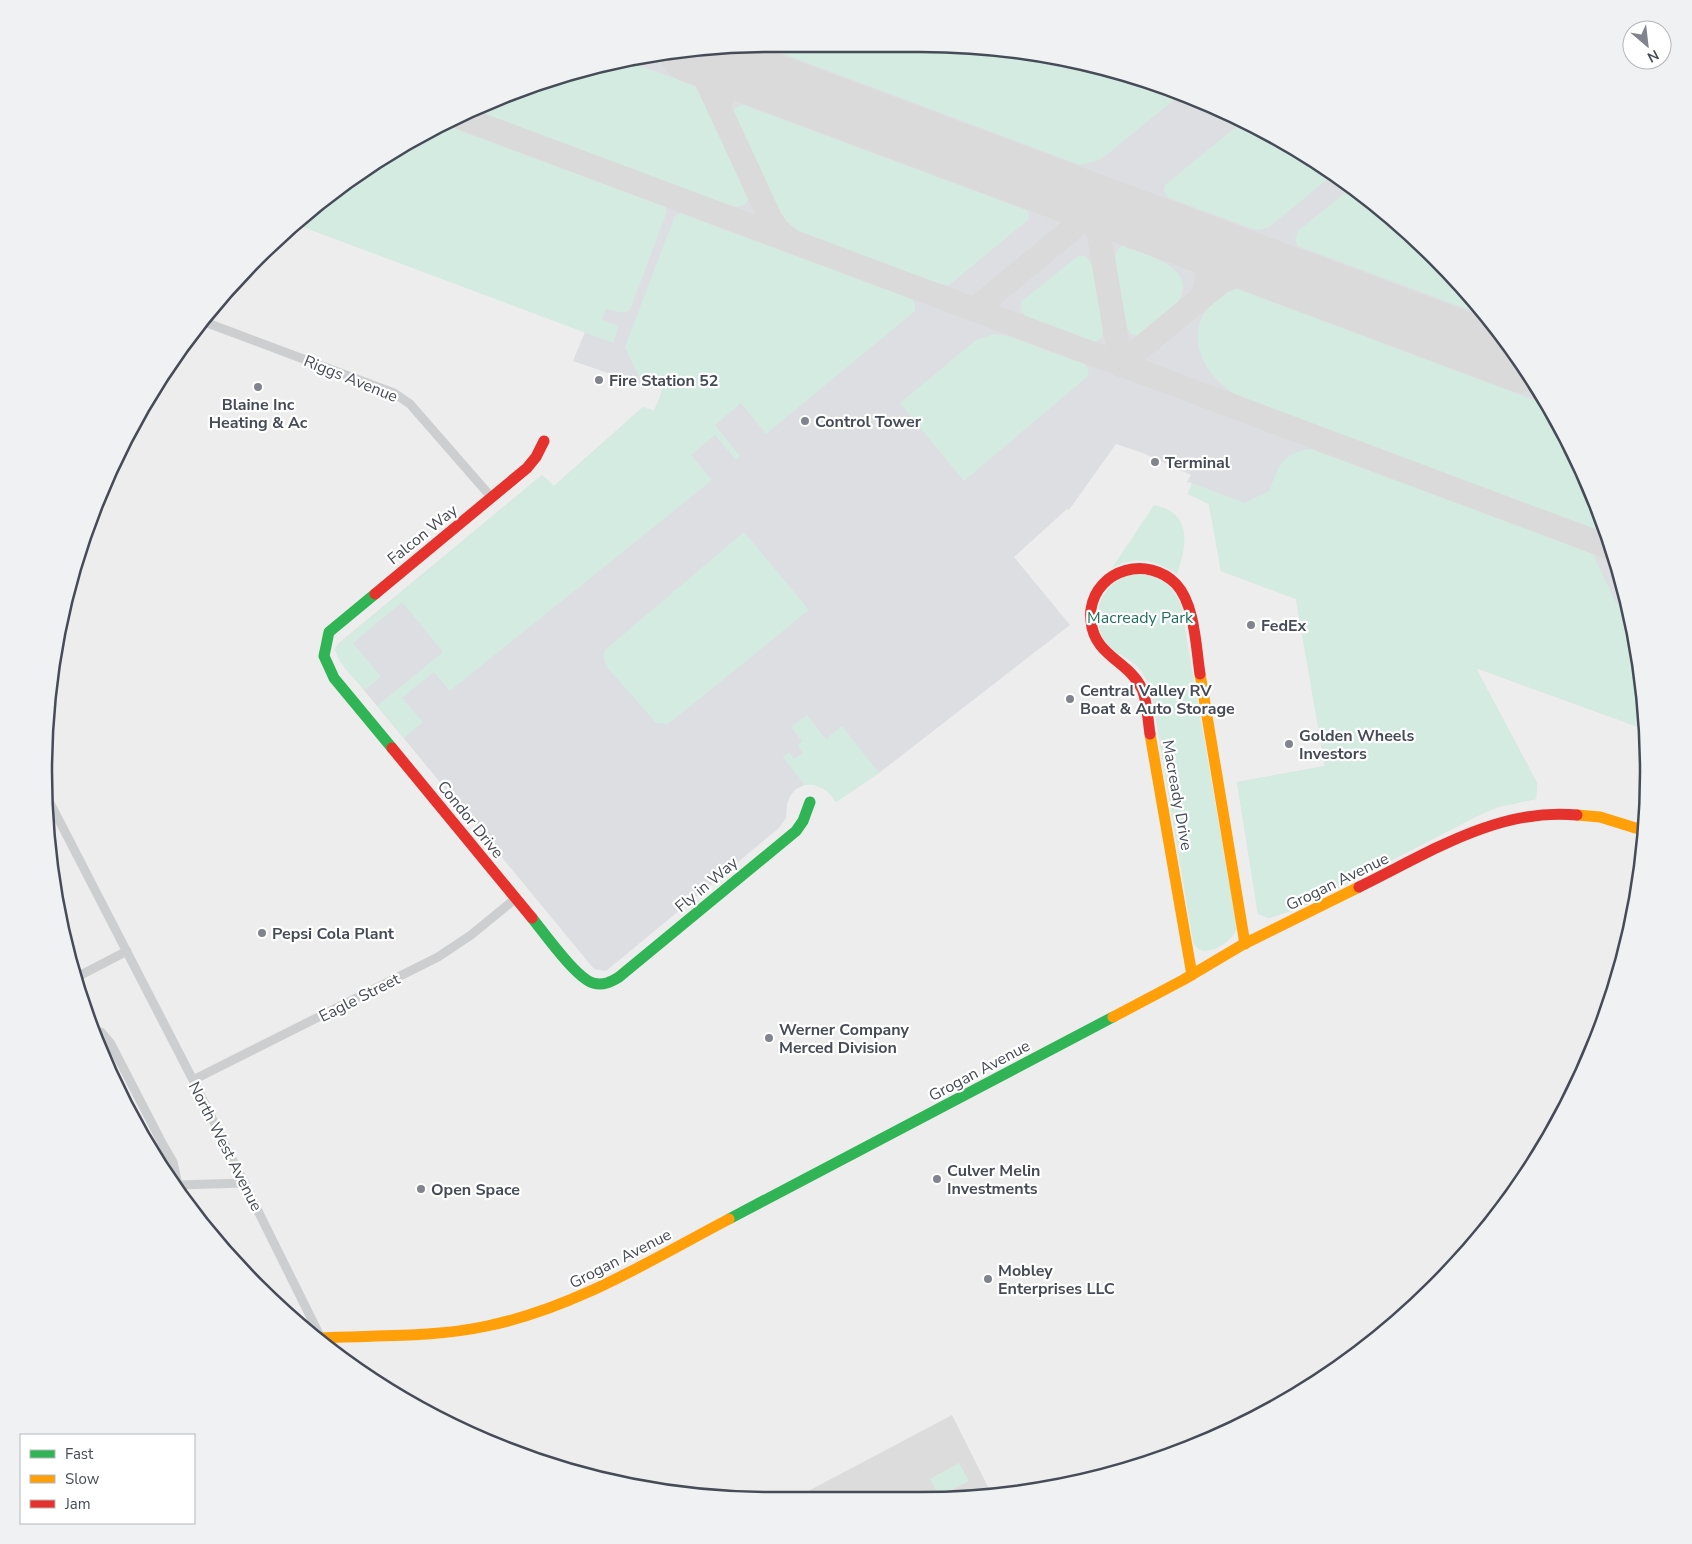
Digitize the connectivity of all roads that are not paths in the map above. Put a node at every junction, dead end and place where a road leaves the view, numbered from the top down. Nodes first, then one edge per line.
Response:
1 (209, 324) edge
2 (544, 441) dead end
3 (492, 498) junction
4 (322, 652) joint
5 (810, 802) dead end
6 (54, 810) edge
7 (1637, 828) edge
8 (516, 899) junction
9 (1246, 944) junction
10 (127, 951) junction
11 (82, 975) edge
12 (1192, 975) junction
13 (611, 982) joint
14 (102, 1033) edge
15 (194, 1080) junction
16 (175, 1173) edge
17 (245, 1183) junction
18 (183, 1185) edge
19 (314, 1326) edge
20 (329, 1338) edge

1 - 3 street, Riggs Avenue
2 - 3 street, Falcon Way
3 - 4 street, Falcon Way
4 - 8 street, Condor Drive
5 - 13 street, Fly in Way
6 - 10 street, North West Avenue
7 - 9 street, Grogan Avenue
8 - 13 street, Condor Drive
8 - 15 street, Eagle Street
9 - 12 street, Grogan Avenue
9 - 12 street, Macready Drive
10 - 11 street
10 - 15 street, North West Avenue
12 - 20 street, Grogan Avenue
14 - 16 street
15 - 17 street, North West Avenue
17 - 18 street
17 - 19 street, North West Avenue

